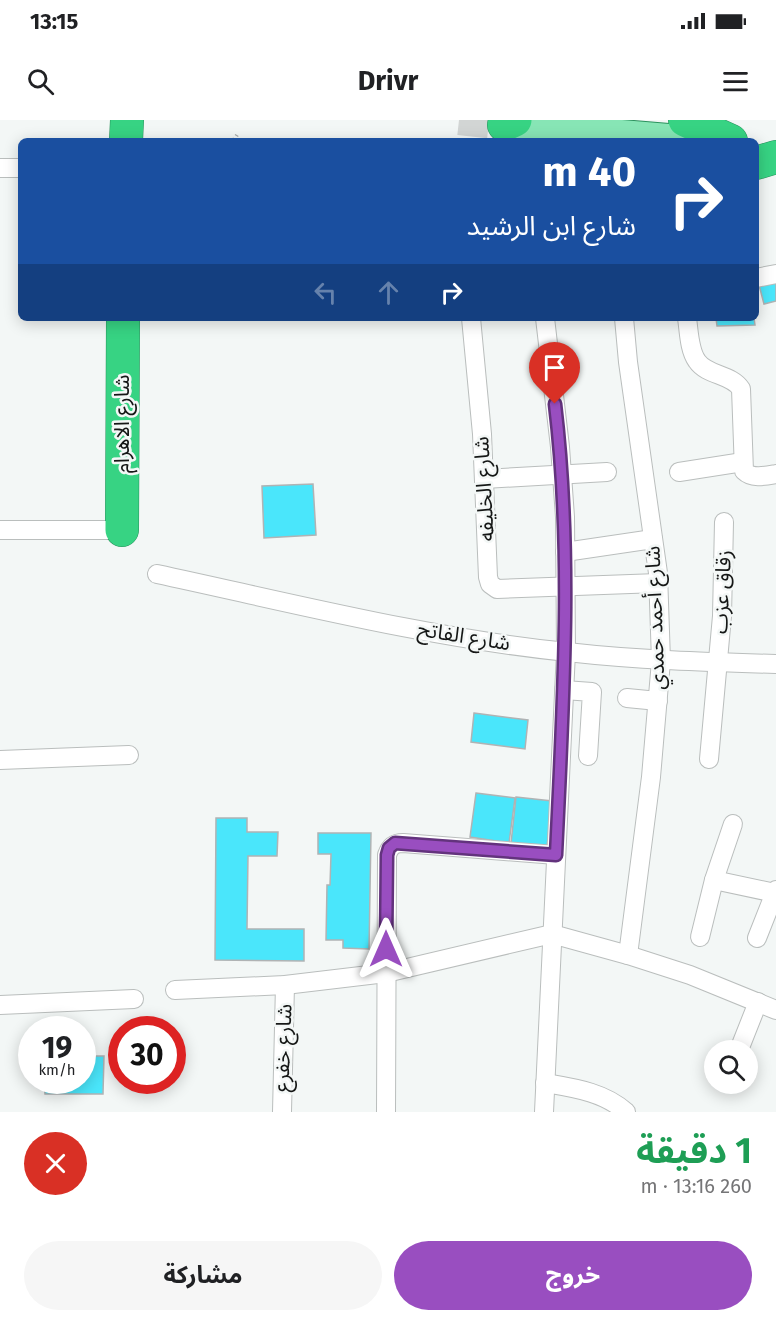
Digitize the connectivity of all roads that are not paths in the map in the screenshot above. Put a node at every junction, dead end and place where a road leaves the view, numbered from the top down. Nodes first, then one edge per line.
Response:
1 (127, 120) edge
2 (685, 120) edge
3 (510, 122) edge
4 (126, 138) edge
5 (663, 138) edge
6 (724, 138) edge
7 (759, 147) edge
8 (776, 149) edge
9 (776, 157) edge
10 (759, 162) edge
11 (0, 168) edge
12 (18, 168) edge
13 (776, 274) edge
14 (759, 277) edge
15 (123, 321) edge
16 (471, 321) edge
17 (545, 321) edge
18 (624, 321) edge
19 (688, 321) edge
20 (743, 462) junction
21 (607, 472) dead end
22 (679, 472) dead end
23 (776, 474) edge
24 (562, 475) junction
25 (484, 479) junction
26 (724, 522) dead end
27 (0, 530) edge
28 (122, 530) joint
29 (653, 538) junction
30 (565, 552) junction
31 (157, 574) dead end
32 (658, 583) junction
33 (565, 587) junction
34 (566, 652) junction
35 (661, 661) junction
36 (718, 662) junction
37 (776, 664) edge
38 (564, 690) junction
39 (627, 698) dead end
40 (658, 701) junction
41 (129, 755) dead end
42 (588, 756) dead end
43 (709, 759) dead end
44 (0, 760) edge
45 (733, 824) dead end
46 (556, 855) junction
47 (714, 880) junction
48 (776, 891) edge
49 (552, 934) junction
50 (700, 937) dead end
51 (757, 938) dead end
52 (628, 955) junction
53 (386, 973) junction
54 (285, 985) junction
55 (175, 990) dead end
56 (134, 999) dead end
57 (758, 1002) junction
58 (0, 1005) edge
59 (776, 1010) edge
60 (743, 1040) edge
61 (545, 1083) junction
62 (282, 1112) edge
63 (386, 1112) edge
64 (544, 1112) edge
65 (626, 1112) edge

1 - 4 highway
2 - 6 highway
3 - 5 main road
7 - 8 main road
9 - 10 highway
11 - 12 street
13 - 14 street
15 - 28 highway, شارع الاهرام
16 - 25 street, شارع الخليفه
17 - 24 street
18 - 29 street, شارع أحمد حمدي
19 - 20 street
20 - 22 street
20 - 23 street
21 - 24 street
24 - 25 street
24 - 30 street
25 - 33 street, شارع الخليفه
26 - 36 street, زقاق عزب
27 - 28 street
29 - 30 street
29 - 32 street, شارع أحمد حمدي
30 - 33 street
31 - 34 street, شارع الفاتح
32 - 33 street
32 - 35 street, شارع أحمد حمدي
33 - 34 street
34 - 35 street, شارع الفاتح
34 - 38 street
35 - 36 street, شارع الفاتح
35 - 40 street, شارع أحمد حمدي
36 - 37 street, شارع الفاتح
36 - 43 street, زقاق عزب
38 - 42 street
38 - 46 street
39 - 40 street
40 - 52 street, شارع أحمد حمدي
41 - 44 street
45 - 47 street
46 - 49 street
46 - 53 street
47 - 48 street
47 - 50 street
48 - 51 street
49 - 52 street
49 - 53 street
49 - 61 street
52 - 57 street
53 - 54 street
53 - 63 street
54 - 55 street
54 - 62 street, شارع خفرع
56 - 58 street
57 - 59 street
57 - 60 street
61 - 64 street
61 - 65 street

